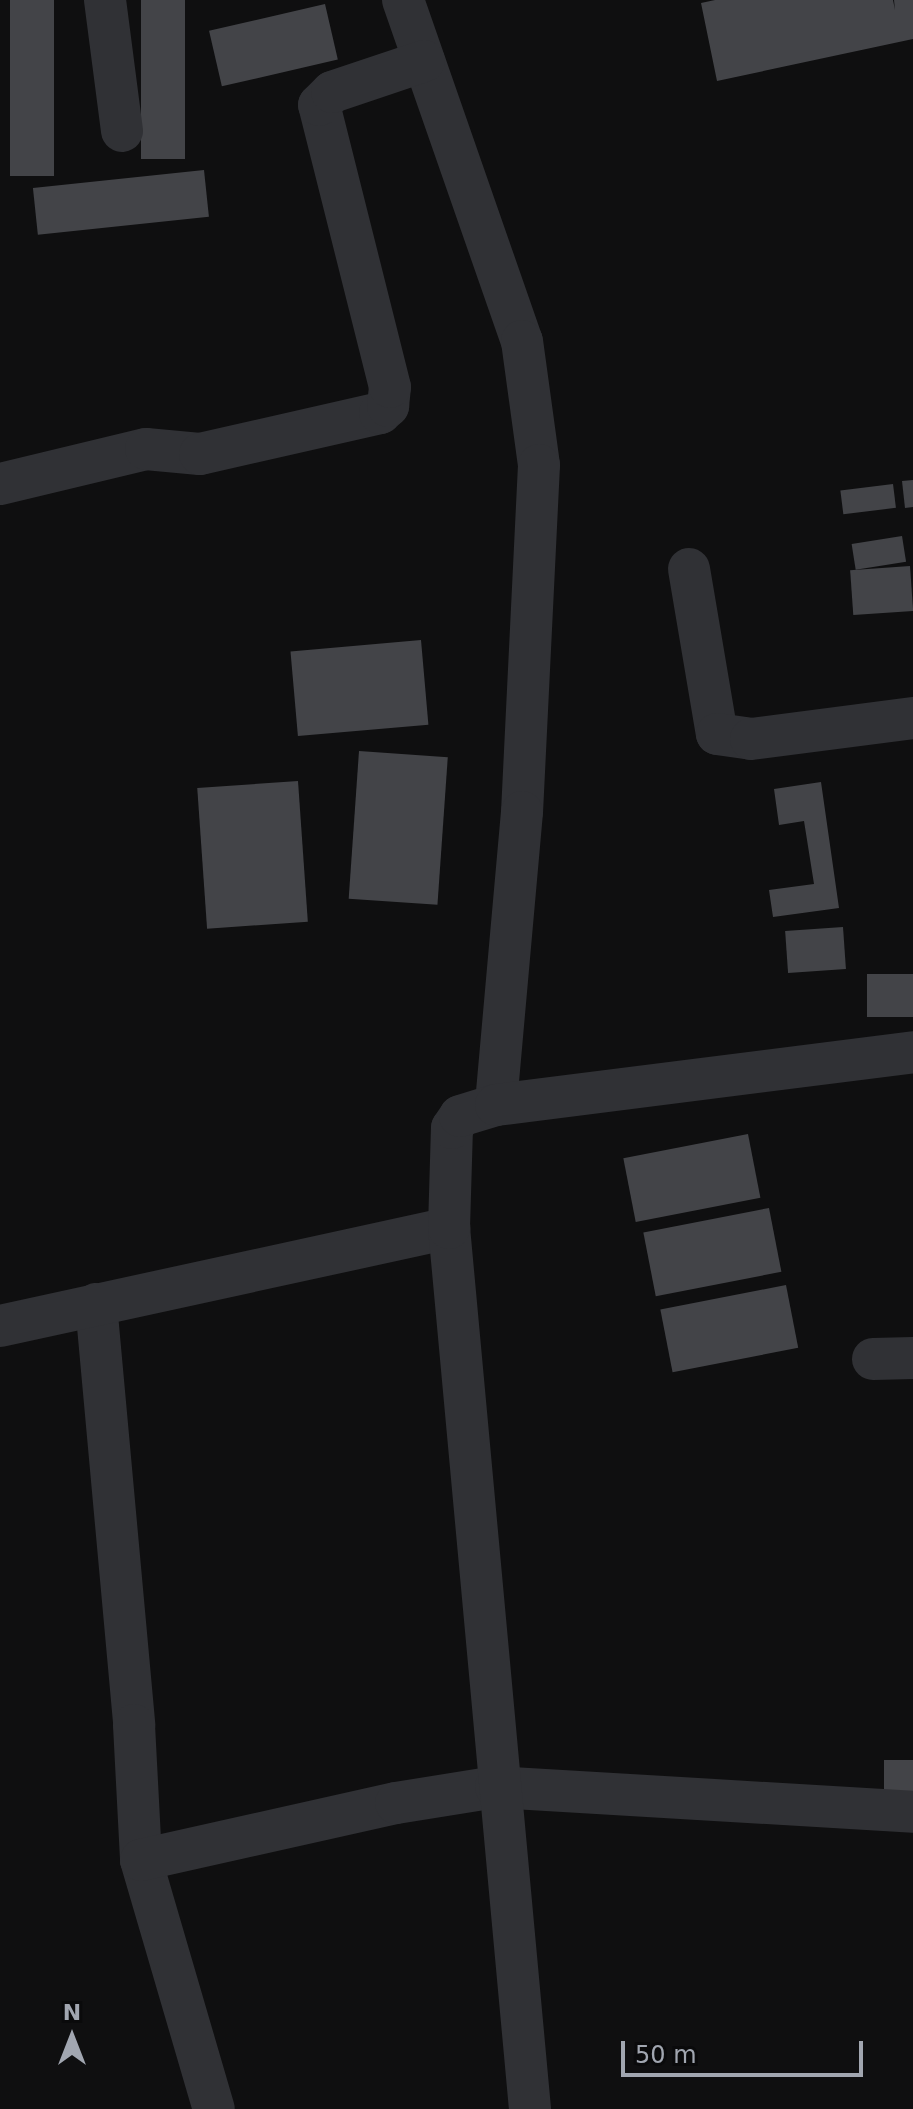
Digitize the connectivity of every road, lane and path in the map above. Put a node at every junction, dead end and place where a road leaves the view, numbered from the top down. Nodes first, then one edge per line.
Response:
1 (105, 0) edge
2 (403, 0) edge
3 (424, 61) junction
4 (122, 131) dead end
5 (0, 484) edge
6 (689, 569) dead end
7 (913, 718) edge
8 (913, 1052) edge
9 (496, 1105) junction
10 (449, 1228) junction
11 (96, 1304) junction
12 (0, 1326) edge
13 (496, 1787) junction
14 (913, 1812) edge
15 (141, 1860) junction
16 (214, 2109) edge
17 (530, 2109) edge

1 - 4 street
2 - 3 street
3 - 5 street
3 - 9 street
6 - 7 street
8 - 9 street
9 - 10 street
10 - 11 street
10 - 13 street
11 - 12 street
11 - 15 street
13 - 14 street
13 - 15 street
13 - 17 street
15 - 16 street

